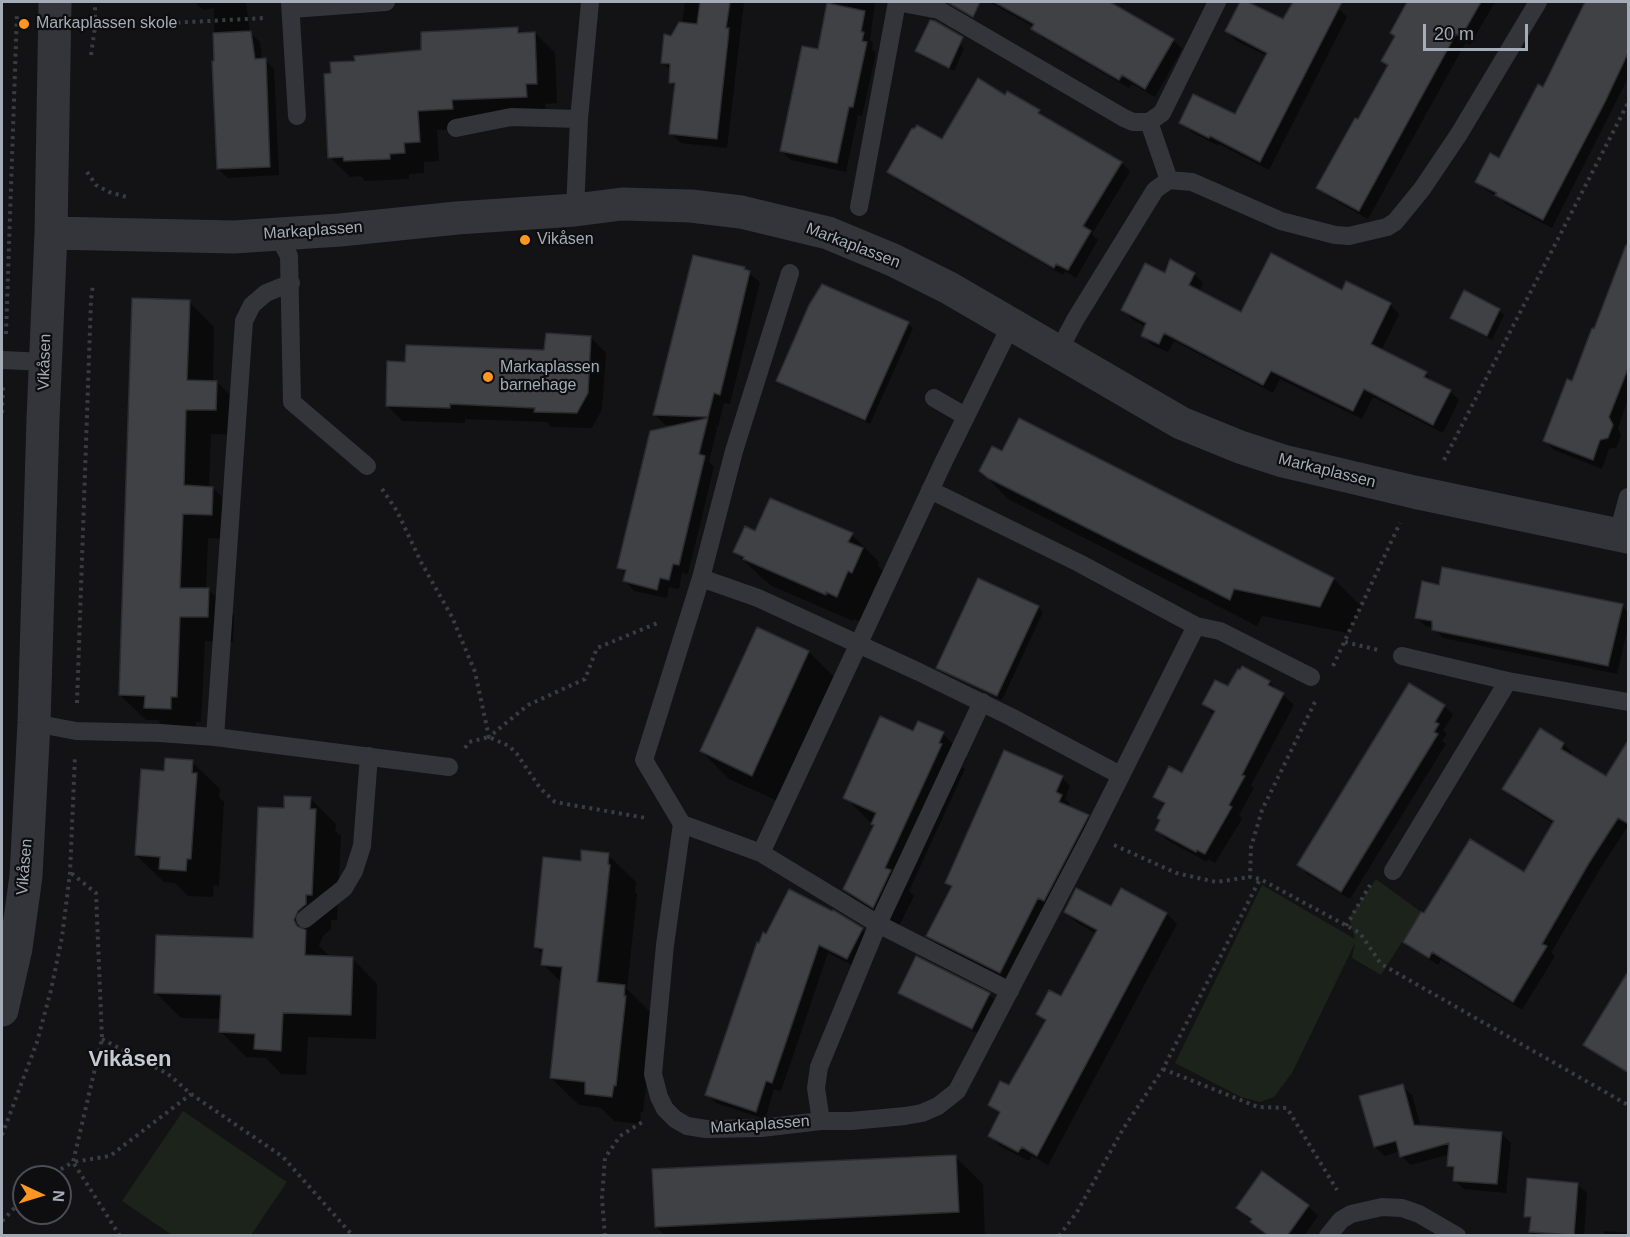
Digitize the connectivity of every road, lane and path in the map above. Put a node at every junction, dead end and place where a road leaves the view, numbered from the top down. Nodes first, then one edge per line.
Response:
1 (18, 2) edge
2 (55, 2) edge
3 (387, 2) edge
4 (590, 2) edge
5 (897, 2) edge
6 (1217, 2) edge
7 (1538, 2) edge
8 (291, 5) edge
9 (95, 27) dead end
10 (1629, 103) edge
11 (297, 116) dead end
12 (579, 119) junction
13 (1149, 122) junction
14 (456, 128) dead end
15 (1169, 180) junction
16 (858, 207) dead end
17 (575, 210) junction
18 (51, 232) junction
19 (277, 234) junction
20 (790, 273) dead end
21 (291, 283) junction
22 (1011, 325) junction
23 (1058, 352) junction
24 (3, 361) edge
25 (45, 362) junction
26 (934, 398) dead end
27 (2, 413) edge
28 (965, 416) junction
29 (1444, 460) dead end
30 (367, 466) joint
31 (930, 490) junction
32 (1414, 492) junction
33 (1629, 497) edge
34 (1623, 535) edge
35 (701, 578) junction
36 (691, 609) junction
37 (1196, 626) junction
38 (1345, 642) junction
39 (857, 644) junction
40 (1402, 657) joint
41 (1318, 680) junction
42 (1508, 681) junction
43 (982, 702) junction
44 (1629, 702) edge
45 (33, 723) junction
46 (215, 737) junction
47 (489, 737) junction
48 (369, 756) junction
49 (449, 767) joint
50 (1120, 775) junction
51 (682, 824) junction
52 (1091, 835) junction
53 (761, 853) junction
54 (1393, 871) joint
55 (70, 873) dead end
56 (1250, 877) junction
57 (1260, 879) junction
58 (305, 919) dead end
59 (878, 924) junction
60 (1346, 926) junction
61 (1010, 991) junction
62 (2, 1010) edge
63 (102, 1039) junction
64 (1163, 1069) junction
65 (191, 1094) junction
66 (1629, 1105) edge
67 (665, 1108) junction
68 (821, 1120) junction
69 (73, 1162) junction
70 (68, 1165) edge
71 (1351, 1214) junction
72 (120, 1236) edge
73 (353, 1236) edge
74 (604, 1236) edge
75 (1059, 1236) edge
76 (1328, 1236) edge
77 (1457, 1236) edge

1 - 24 path
2 - 18 street, Vikåsen
3 - 8 lane
4 - 12 lane
5 - 13 lane
5 - 16 lane
6 - 13 lane
7 - 15 lane
8 - 9 path
8 - 11 lane
10 - 29 path
12 - 14 lane
12 - 17 lane
13 - 15 lane
15 - 23 lane
17 - 19 street, Markaplassen
17 - 22 street, Markaplassen
18 - 19 street, Markaplassen
18 - 25 street, Vikåsen
19 - 21 lane
20 - 35 lane
21 - 30 lane
21 - 46 lane
22 - 23 street, Markaplassen
22 - 28 lane
23 - 32 street, Markaplassen
24 - 25 lane
24 - 27 path
25 - 45 street, Vikåsen
26 - 28 lane
28 - 31 lane
30 - 47 path
31 - 37 lane
31 - 39 lane
32 - 34 street, Markaplassen
32 - 38 path
33 - 34 lane, Markaplassen
35 - 36 lane
35 - 39 lane
36 - 47 path
36 - 51 lane
37 - 41 lane
37 - 50 lane, Markaplassen
38 - 40 path
38 - 41 path
39 - 43 lane
39 - 53 lane
40 - 42 lane
41 - 56 path
42 - 44 lane
42 - 54 lane
43 - 50 lane
43 - 59 lane
45 - 46 lane
45 - 62 street, Vikåsen
46 - 48 lane
47 - 49 path
47 - 51 path
48 - 49 lane
48 - 58 lane
50 - 52 lane, Markaplassen
51 - 53 lane
51 - 67 lane
52 - 56 path
52 - 61 lane, Markaplassen
53 - 59 lane
54 - 60 path
55 - 63 path
56 - 57 path
57 - 60 path
57 - 64 path
59 - 61 lane
59 - 68 lane
60 - 66 path
61 - 68 lane, Markaplassen
63 - 65 path
63 - 69 path
64 - 71 path
64 - 75 path
65 - 69 path
65 - 73 path
67 - 68 lane, Markaplassen
67 - 74 path
69 - 70 path
69 - 72 path
71 - 76 lane
71 - 77 lane

